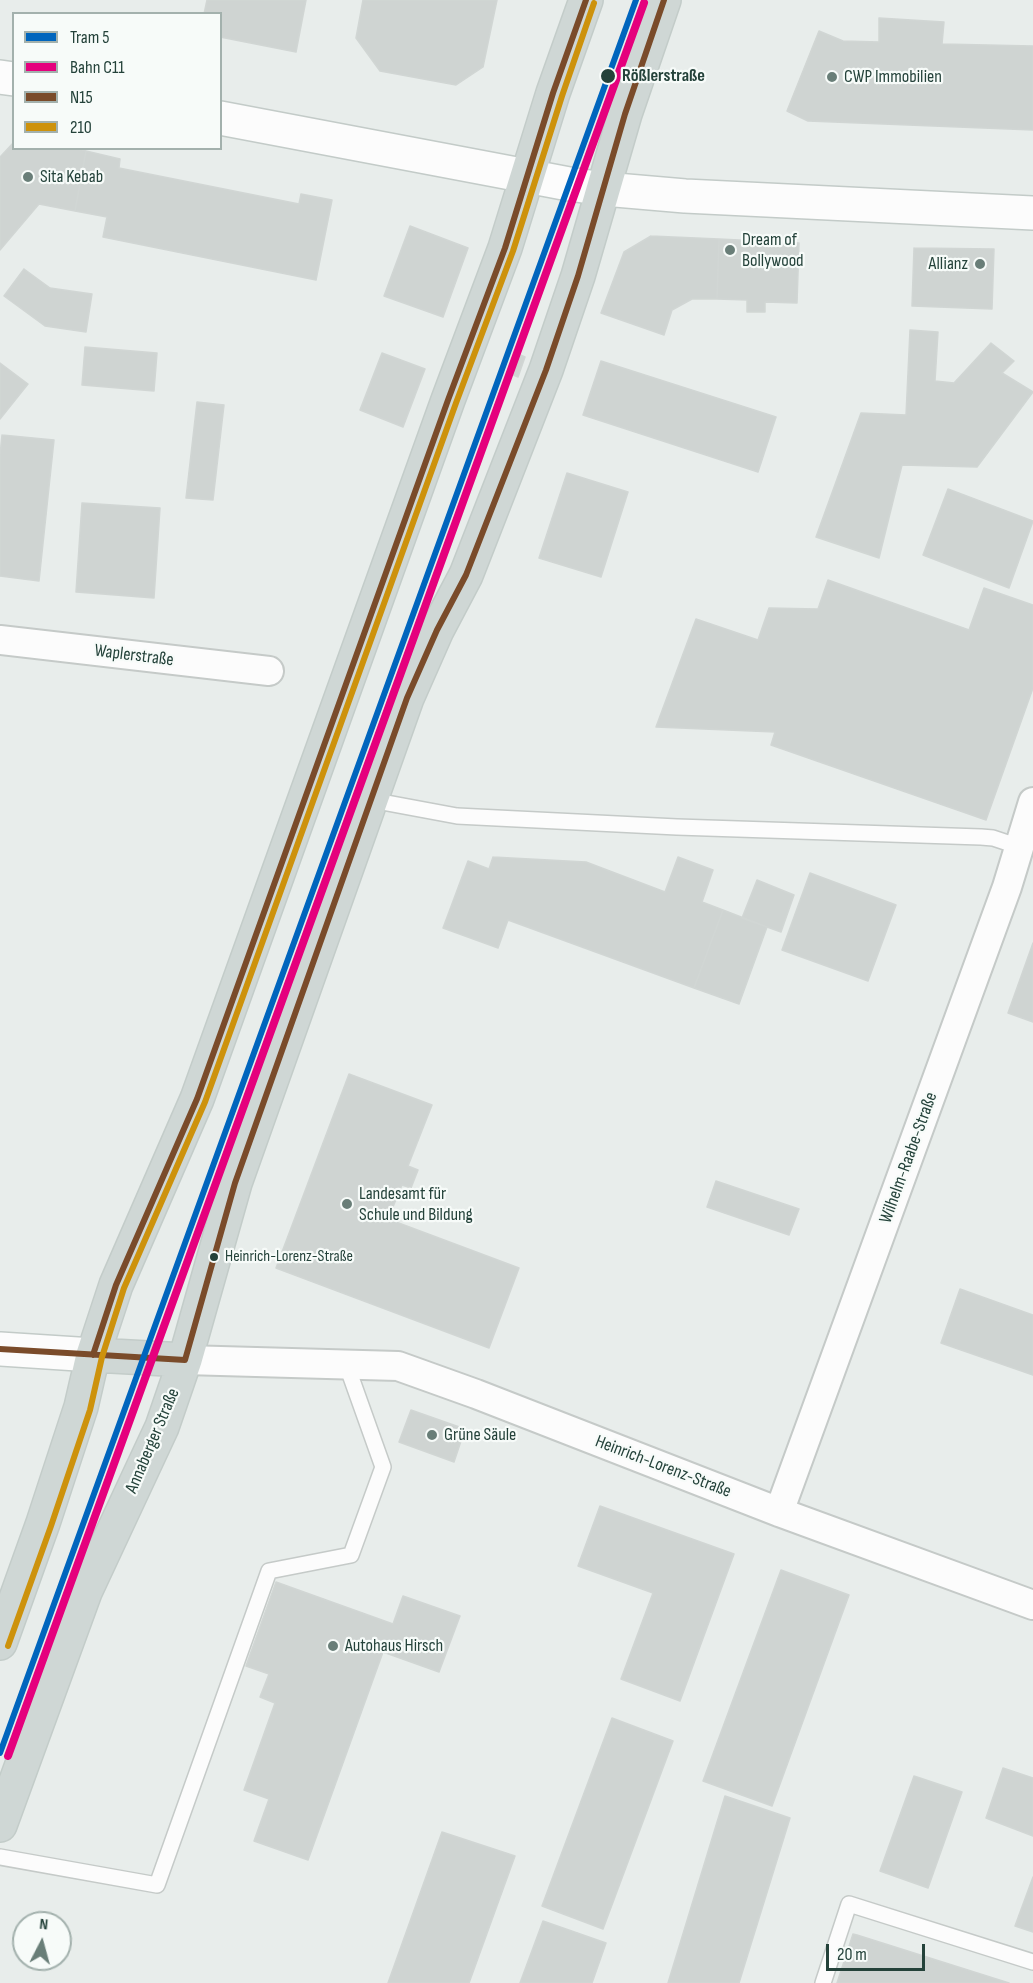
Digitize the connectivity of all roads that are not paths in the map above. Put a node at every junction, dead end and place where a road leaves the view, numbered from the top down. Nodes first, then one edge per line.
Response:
1 (586, 0) edge
2 (664, 0) edge
3 (222, 118) edge
4 (527, 175) junction
5 (603, 189) junction
6 (1033, 213) edge
7 (0, 640) edge
8 (268, 671) dead end
9 (371, 800) junction
10 (1033, 802) edge
11 (1020, 847) junction
12 (0, 1350) edge
13 (93, 1355) junction
14 (185, 1360) junction
15 (347, 1366) junction
16 (779, 1512) junction
17 (1033, 1605) edge
18 (0, 1643) edge
19 (0, 1825) edge
20 (0, 1857) edge
21 (1033, 1962) edge
22 (823, 1983) edge

1 - 4 main road
2 - 5 main road, Annaberger Straße
3 - 4 street
4 - 5 street
4 - 13 main road
5 - 6 street
5 - 9 main road, Annaberger Straße
7 - 8 street, Waplerstraße
9 - 11 lane
9 - 14 main road, Annaberger Straße
10 - 11 street, Wilhelm-Raabe-Straße
11 - 16 street, Wilhelm-Raabe-Straße
12 - 13 street, Heinrich-Lorenz-Straße
13 - 14 main road, Heinrich-Lorenz-Straße
13 - 18 main road
14 - 15 street, Heinrich-Lorenz-Straße
14 - 19 main road, Annaberger Straße
15 - 16 street, Heinrich-Lorenz-Straße
15 - 20 lane
16 - 17 street, Heinrich-Lorenz-Straße
21 - 22 lane

